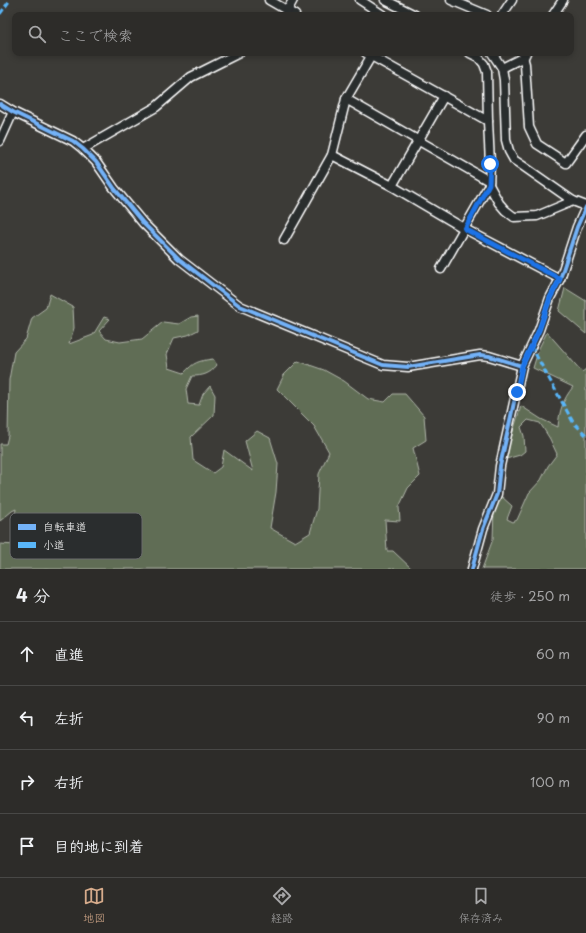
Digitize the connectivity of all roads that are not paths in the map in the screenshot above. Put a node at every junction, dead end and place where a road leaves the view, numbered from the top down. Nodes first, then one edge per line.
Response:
1 (269, 0) edge
2 (293, 0) edge
3 (360, 0) edge
4 (385, 0) edge
5 (450, 0) edge
6 (512, 0) edge
7 (563, 0) edge
8 (463, 2) edge
9 (285, 12) edge
10 (287, 12) edge
11 (378, 12) edge
12 (409, 12) edge
13 (481, 12) edge
14 (504, 12) edge
15 (555, 12) edge
16 (233, 56) edge
17 (369, 56) edge
18 (374, 56) edge
19 (476, 56) edge
20 (494, 56) edge
21 (521, 56) edge
22 (524, 56) edge
23 (502, 68) junction
24 (444, 96) junction
25 (346, 99) junction
26 (0, 104) edge
27 (12, 112) junction
28 (488, 121) junction
29 (586, 135) edge
30 (418, 140) junction
31 (0, 141) edge
32 (83, 149) junction
33 (332, 155) junction
34 (489, 183) junction
35 (392, 186) junction
36 (573, 201) junction
37 (586, 207) edge
38 (465, 229) junction
39 (284, 240) dead end
40 (441, 269) dead end
41 (560, 279) junction
42 (522, 366) junction
43 (472, 569) edge

1 - 9 street
2 - 10 street
3 - 11 street
4 - 12 street
5 - 8 street
6 - 14 street
7 - 15 street
8 - 13 street
16 - 32 street
17 - 25 street
18 - 24 street
19 - 28 street
20 - 23 street
21 - 23 street
22 - 29 street
23 - 36 street
24 - 28 street
24 - 30 street
25 - 30 street
25 - 33 street
26 - 27 street
27 - 31 street
27 - 32 street
28 - 34 street
30 - 34 street
30 - 35 street
32 - 42 street
33 - 35 street
33 - 39 street
34 - 36 street
34 - 38 street
35 - 38 street
36 - 37 street
37 - 41 street
38 - 40 street
38 - 41 street
41 - 42 street
42 - 43 street

